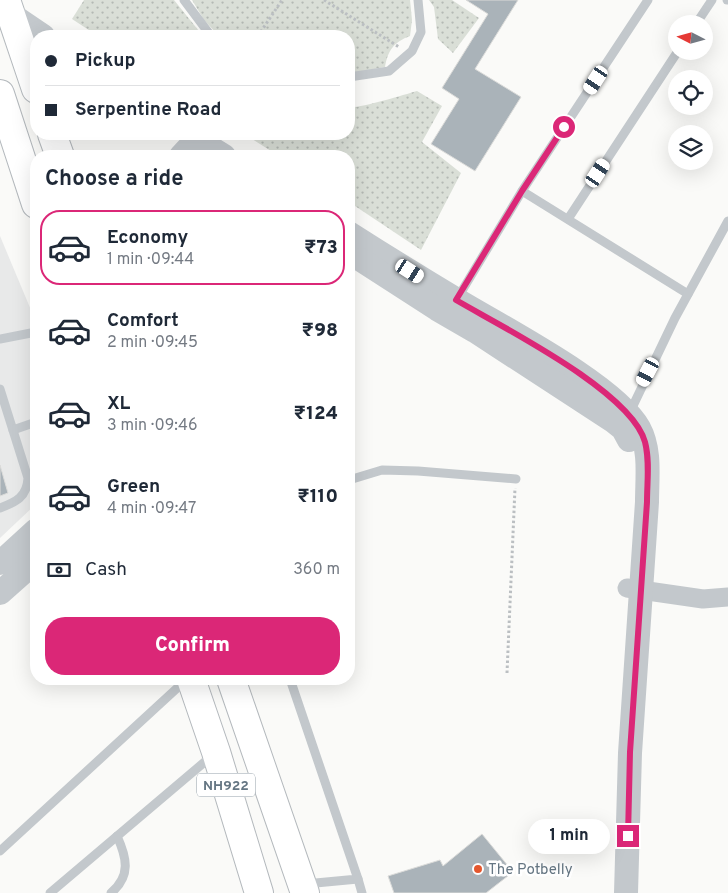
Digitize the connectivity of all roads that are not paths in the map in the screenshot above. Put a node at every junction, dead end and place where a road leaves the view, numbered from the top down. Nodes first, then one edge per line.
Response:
1 (184, 0) edge
2 (418, 0) edge
3 (648, 0) edge
4 (712, 0) edge
5 (7, 6) edge
6 (702, 15) edge
7 (36, 30) edge
8 (206, 30) edge
9 (672, 60) edge
10 (30, 72) edge
11 (355, 76) edge
12 (0, 94) edge
13 (189, 140) edge
14 (214, 150) edge
15 (30, 186) edge
16 (522, 191) junction
17 (568, 219) junction
18 (728, 221) edge
19 (355, 237) edge
20 (355, 255) edge
21 (688, 294) junction
22 (452, 308) junction
23 (30, 333) edge
24 (0, 339) edge
25 (0, 389) edge
26 (30, 424) edge
27 (633, 429) junction
28 (13, 430) junction
29 (355, 478) edge
30 (516, 478) road end
31 (0, 508) edge
32 (30, 536) edge
33 (0, 563) edge
34 (30, 566) edge
35 (634, 589) junction
36 (0, 593) edge
37 (728, 597) edge
38 (181, 685) edge
39 (193, 685) edge
40 (233, 685) edge
41 (292, 685) edge
42 (216, 752) junction
43 (117, 836) junction
44 (0, 852) edge
45 (358, 880) junction
46 (304, 888) edge
47 (50, 893) edge
48 (111, 893) edge
49 (259, 893) edge
50 (362, 893) edge
51 (611, 893) edge
52 (626, 893) edge

1 - 8 lane
2 - 11 lane
3 - 16 lane
4 - 6 lane
5 - 7 street
5 - 10 highway
9 - 17 lane
12 - 15 highway
13 - 14 street
16 - 17 lane
16 - 22 lane
17 - 21 lane
18 - 21 lane
19 - 22 street
20 - 22 street
21 - 27 lane
22 - 27 street
23 - 24 lane
25 - 28 lane
26 - 28 lane
27 - 35 street
28 - 31 lane
29 - 30 lane
32 - 33 street
34 - 36 street
35 - 37 street
35 - 51 street
35 - 52 street
38 - 44 lane
39 - 42 highway, NH922
40 - 46 highway
41 - 45 lane
42 - 43 lane
42 - 49 highway, NH922
43 - 47 lane
43 - 48 lane
45 - 46 lane
45 - 50 lane

